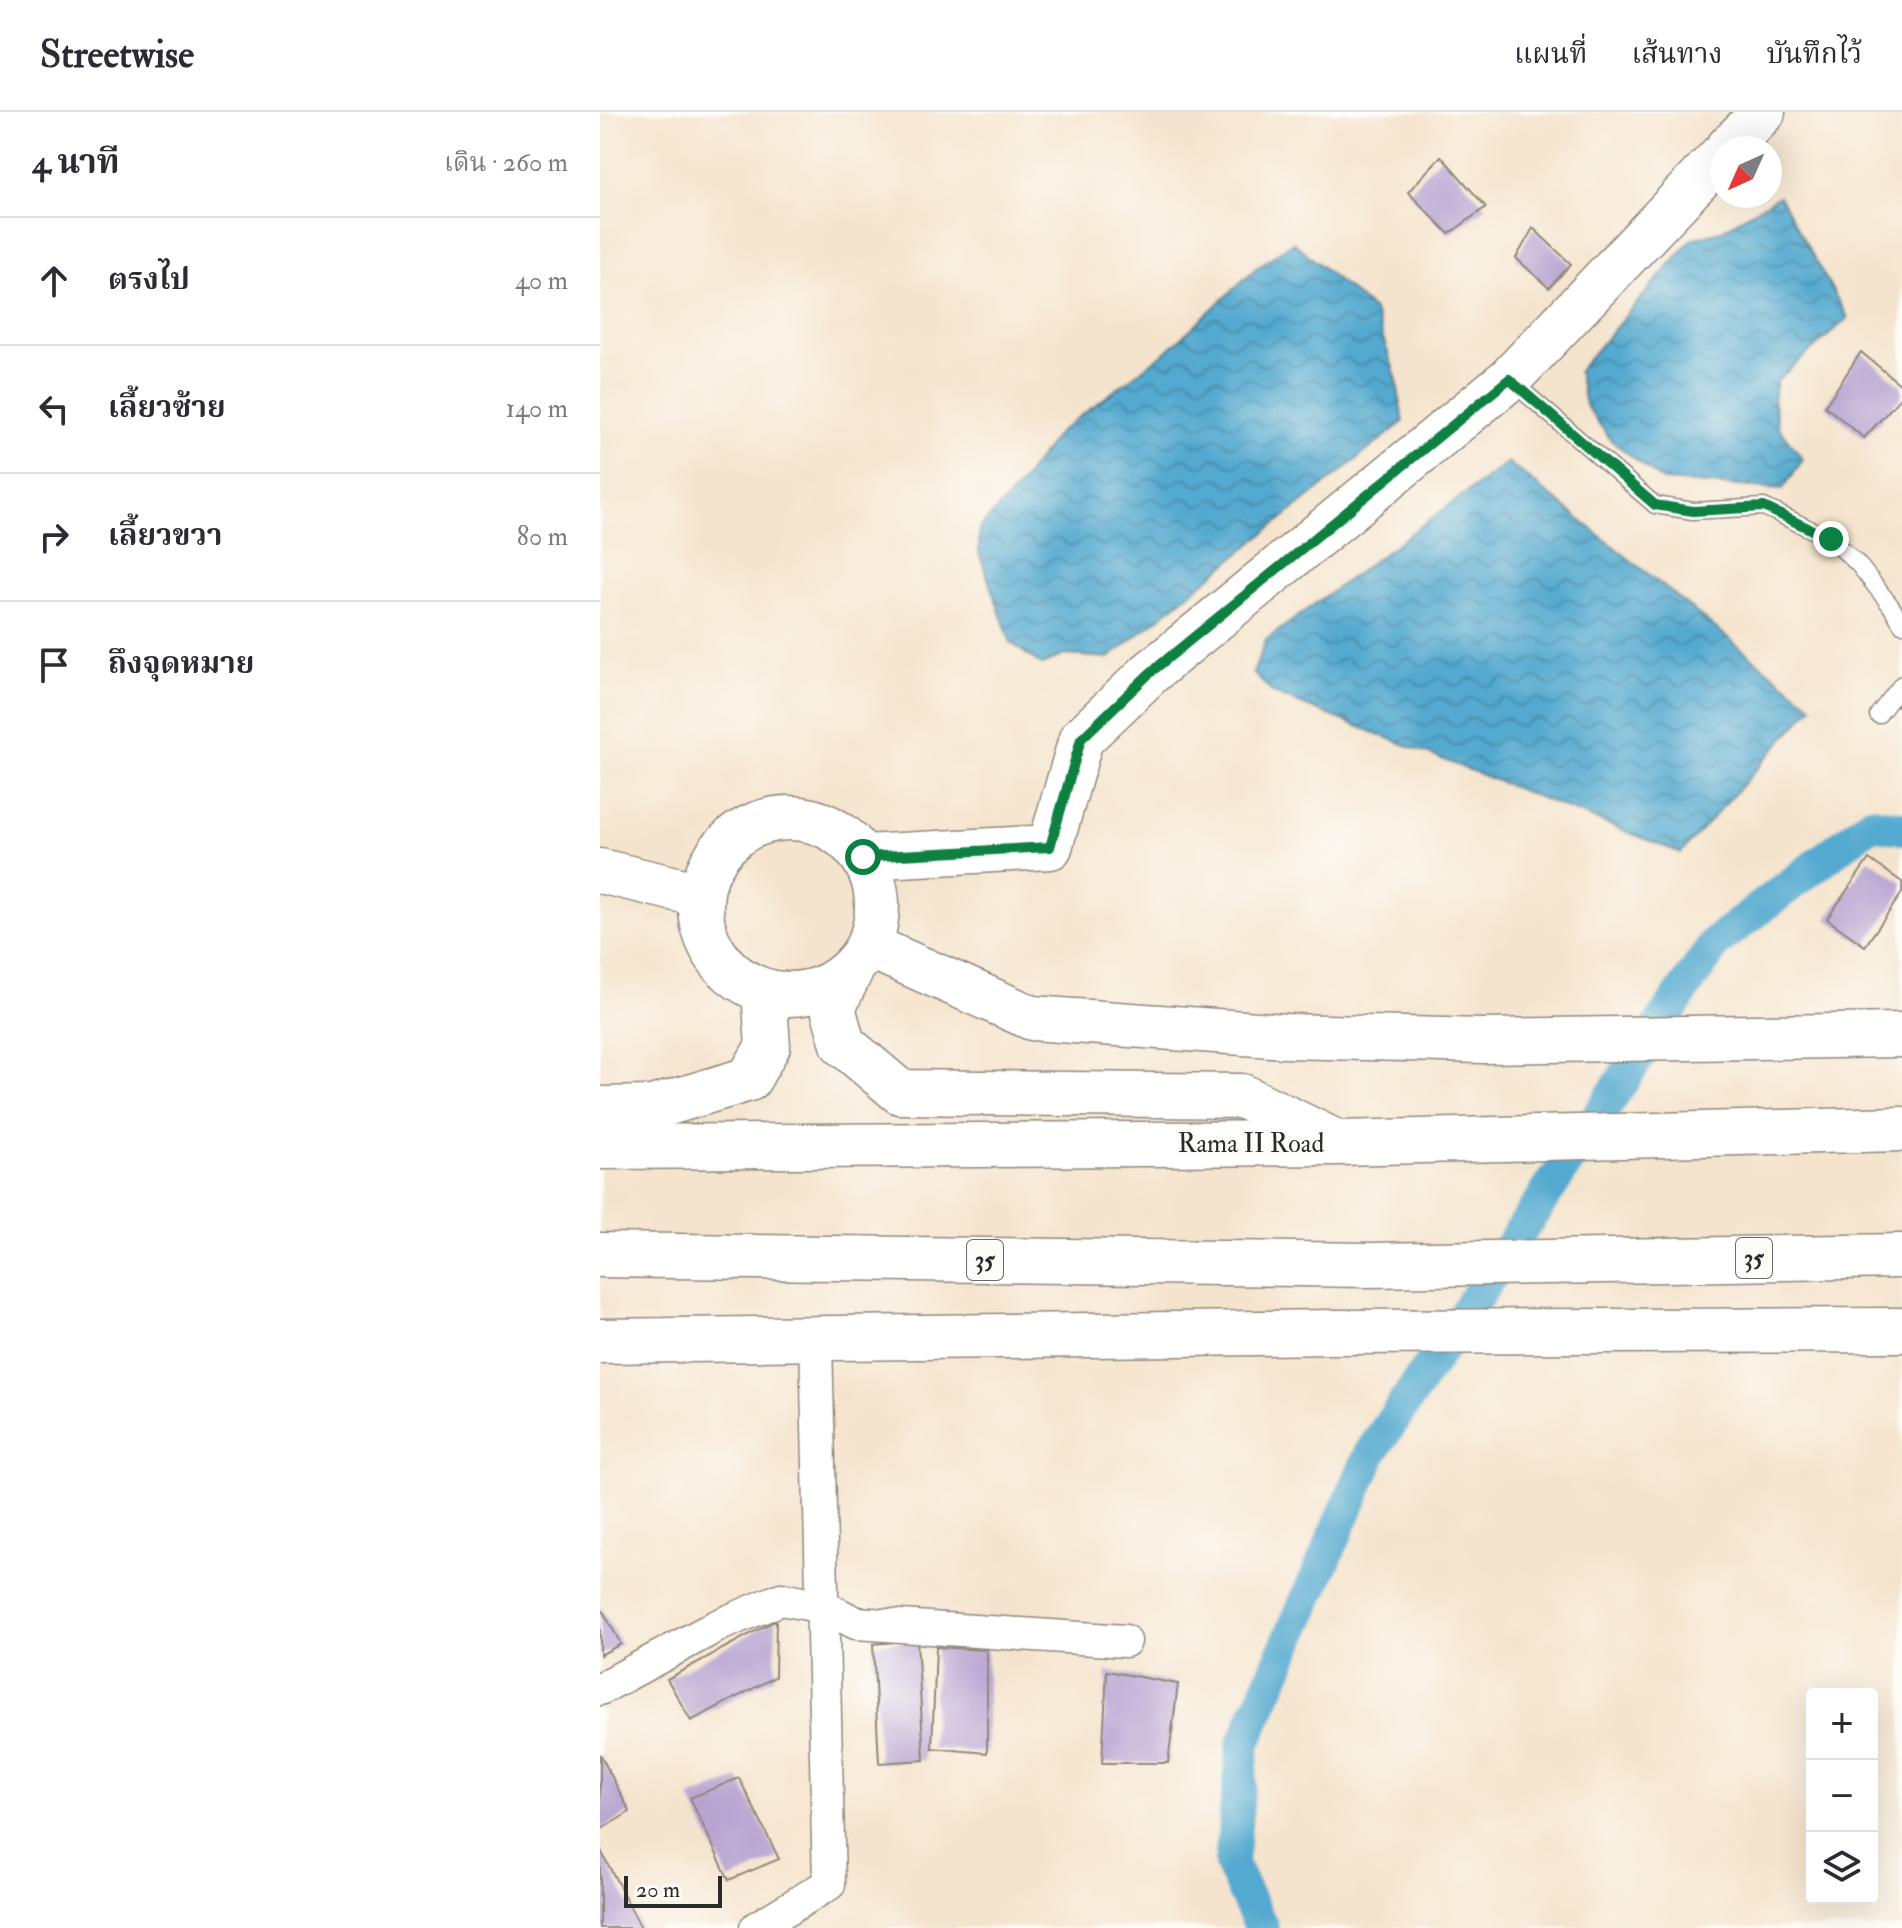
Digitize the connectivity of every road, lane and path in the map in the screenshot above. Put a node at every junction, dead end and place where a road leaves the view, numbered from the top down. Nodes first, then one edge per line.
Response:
1 (1763, 112) edge
2 (1740, 136) edge
3 (1710, 168) edge
4 (1509, 379) junction
5 (1902, 624) edge
6 (1902, 684) edge
7 (1878, 715) dead end
8 (863, 857) junction
9 (600, 871) edge
10 (701, 895) junction
11 (860, 958) junction
12 (764, 991) junction
13 (1902, 1035) edge
14 (600, 1109) edge
15 (1902, 1129) edge
16 (1339, 1143) junction
17 (600, 1147) edge
18 (600, 1255) edge
19 (1902, 1256) edge
20 (1902, 1330) edge
21 (816, 1340) junction
22 (600, 1341) edge
23 (824, 1607) junction
24 (1125, 1641) dead end
25 (600, 1689) edge
26 (759, 1927) edge

1 - 2 main road
3 - 4 main road
4 - 5 lane
4 - 8 main road
6 - 7 lane
8 - 10 main road
8 - 11 main road
9 - 10 main road
10 - 12 main road
11 - 12 main road
11 - 13 main road
11 - 16 main road
12 - 14 main road
15 - 16 main road, Rama II Road
16 - 17 main road, Rama II Road
18 - 19 main road, 35
20 - 21 main road
21 - 22 main road
21 - 23 street
23 - 24 street
23 - 25 street
23 - 26 street

